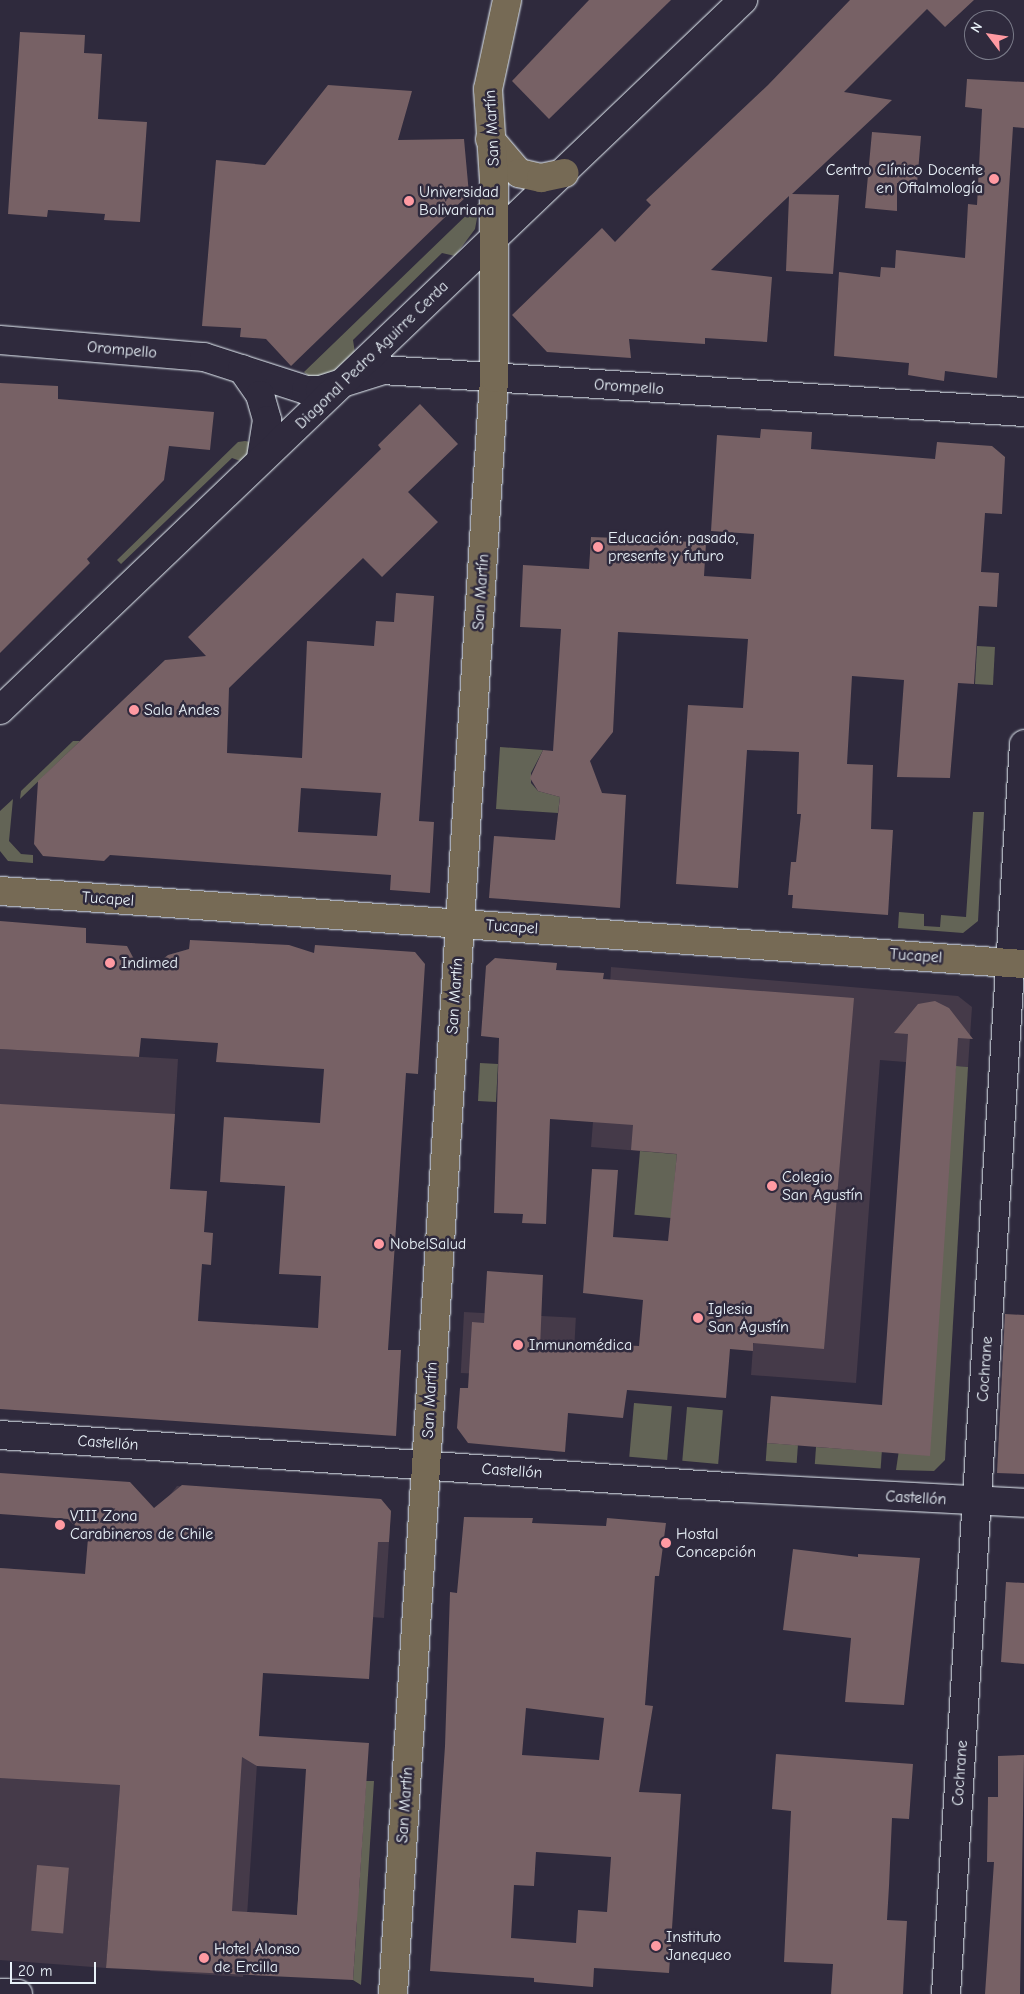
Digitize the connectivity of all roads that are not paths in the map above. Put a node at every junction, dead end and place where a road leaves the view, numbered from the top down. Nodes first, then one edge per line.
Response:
1 (507, 0) edge
2 (743, 0) edge
3 (490, 140) junction
4 (564, 173) junction
5 (495, 238) junction
6 (0, 340) edge
7 (242, 369) junction
8 (494, 378) junction
9 (341, 383) junction
10 (1024, 412) edge
11 (262, 456) junction
12 (0, 710) edge
13 (1024, 744) edge
14 (0, 891) edge
15 (460, 924) junction
16 (1017, 963) edge
17 (0, 1436) edge
18 (426, 1465) junction
19 (976, 1501) junction
20 (1024, 1503) edge
21 (0, 1993) edge
22 (18, 1994) edge
23 (393, 1994) edge
24 (946, 1994) edge

1 - 3 main road, San Martín
2 - 4 street, Diagonal Pedro Aguirre Cerda
3 - 4 main road
3 - 5 main road, San Martín
4 - 5 street, Diagonal Pedro Aguirre Cerda
5 - 8 main road, San Martín
5 - 9 street, Diagonal Pedro Aguirre Cerda
6 - 7 street, Orompello
7 - 9 street, Orompello
7 - 11 street
8 - 9 street, Orompello
8 - 10 street, Orompello
8 - 15 main road, San Martín
9 - 11 street, Diagonal Pedro Aguirre Cerda
11 - 12 street, Diagonal Pedro Aguirre Cerda
13 - 16 street, Cochrane
14 - 15 main road, Tucapel
15 - 16 main road, Tucapel
15 - 18 main road, San Martín
16 - 19 street, Cochrane
17 - 18 street, Castellón
18 - 19 street, Castellón
18 - 23 main road, San Martín
19 - 20 street, Castellón
19 - 24 street, Cochrane
21 - 22 street

